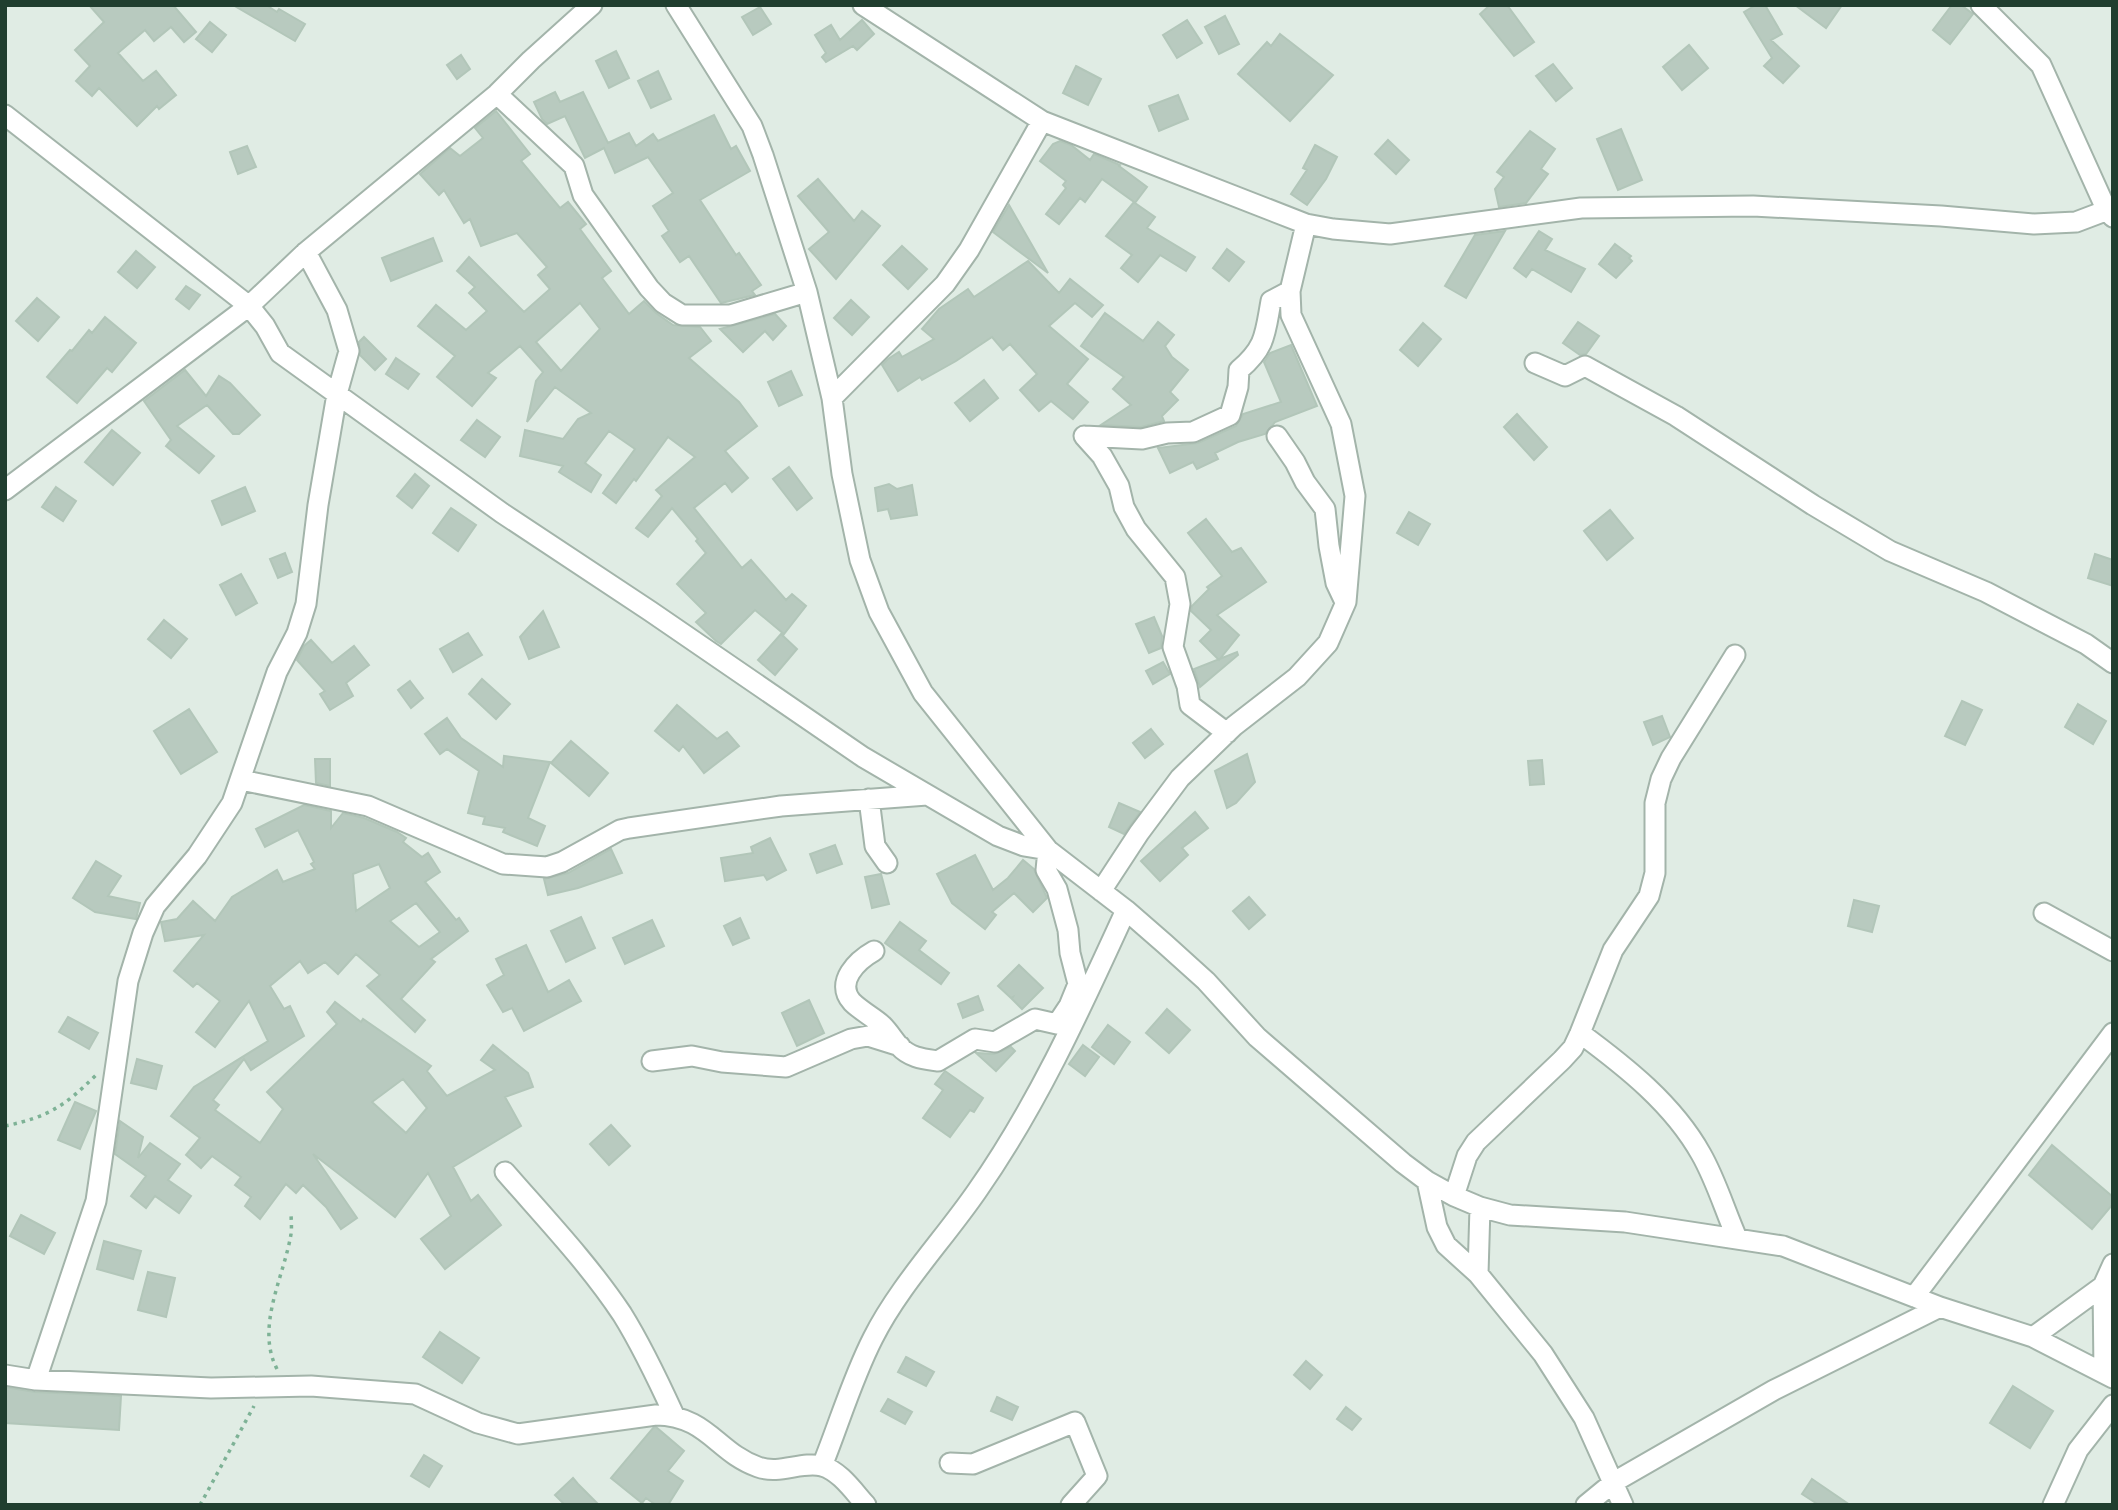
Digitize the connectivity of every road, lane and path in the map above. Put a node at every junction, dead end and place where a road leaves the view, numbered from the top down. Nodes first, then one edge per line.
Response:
1 (592, 5) edge
2 (676, 5) edge
3 (863, 5) edge
4 (1981, 5) edge
5 (497, 94) junction
6 (5, 115) edge
7 (1042, 121) junction
8 (2111, 212) edge
9 (1306, 224) junction
10 (306, 252) junction
11 (1290, 290) junction
12 (807, 292) junction
13 (249, 306) junction
14 (1535, 363) dead end
15 (337, 394) junction
16 (832, 398) junction
17 (1277, 436) dead end
18 (5, 490) edge
19 (1346, 603) junction
20 (1735, 655) dead end
21 (2113, 663) edge
22 (1227, 733) junction
23 (241, 780) junction
24 (927, 795) junction
25 (869, 799) junction
26 (1048, 850) junction
27 (887, 863) dead end
28 (1101, 891) junction
29 (1126, 910) junction
30 (2044, 913) dead end
31 (874, 951) dead end
32 (2113, 951) edge
33 (1580, 1033) junction
34 (2113, 1033) edge
35 (900, 1046) junction
36 (118, 1050) junction
37 (652, 1061) dead end
38 (5, 1126) edge
39 (505, 1172) dead end
40 (1427, 1181) junction
41 (1454, 1196) junction
42 (1480, 1207) junction
43 (292, 1212) dead end
44 (1737, 1238) junction
45 (2113, 1264) edge
46 (1478, 1274) junction
47 (2104, 1286) junction
48 (1914, 1297) junction
49 (1940, 1307) junction
50 (2033, 1337) junction
51 (5, 1375) edge
52 (2108, 1376) edge
53 (36, 1380) junction
54 (276, 1387) junction
55 (2113, 1405) edge
56 (674, 1415) junction
57 (950, 1463) dead end
58 (821, 1466) junction
59 (1614, 1482) junction
60 (200, 1505) edge
61 (866, 1505) edge
62 (1071, 1505) edge
63 (1586, 1505) edge
64 (1623, 1505) edge
65 (2053, 1505) edge

1 - 5 street
2 - 12 street
3 - 7 street
4 - 8 street
5 - 10 street
5 - 12 street
6 - 13 street
7 - 9 street
7 - 16 street
8 - 9 street
9 - 11 street
10 - 13 street
10 - 15 street
11 - 19 street
11 - 22 street
12 - 16 street
13 - 15 street
13 - 18 street
14 - 21 street
15 - 23 street
15 - 24 street
16 - 26 street
17 - 19 street
19 - 22 street
20 - 33 street
22 - 28 street
23 - 25 street
23 - 36 street
24 - 25 street
24 - 26 street
25 - 27 street
26 - 28 street
26 - 35 street
28 - 29 street
29 - 40 street
29 - 58 street
30 - 32 street
31 - 35 street
33 - 41 street
33 - 44 street
34 - 48 street
35 - 37 street
36 - 38 path
36 - 53 street
39 - 56 street
40 - 41 street
40 - 46 street
41 - 42 street
42 - 44 street
42 - 46 street
43 - 54 path
44 - 48 street
45 - 47 street
46 - 59 street
47 - 50 street
47 - 52 street
48 - 49 street
49 - 50 street
49 - 59 street
50 - 52 street
51 - 53 street
53 - 54 street
54 - 56 street
54 - 60 path
55 - 65 street
56 - 58 street
57 - 62 street
58 - 61 street
59 - 63 street
59 - 64 street

